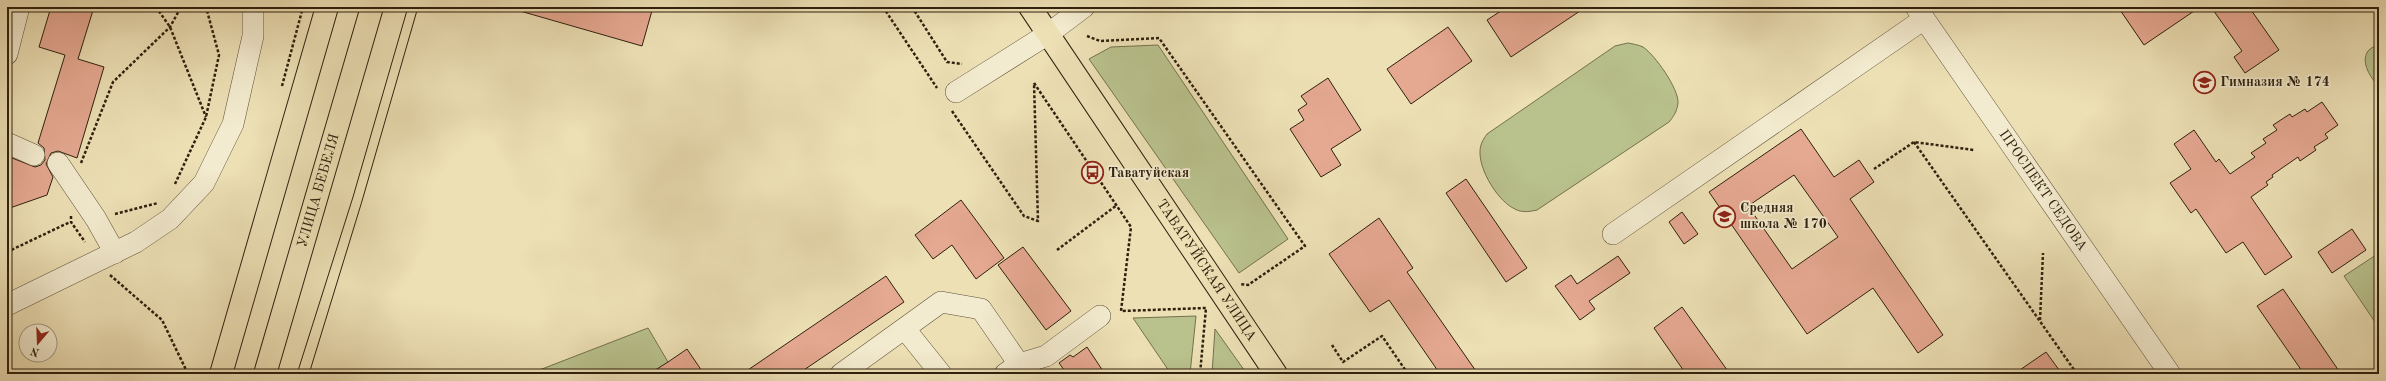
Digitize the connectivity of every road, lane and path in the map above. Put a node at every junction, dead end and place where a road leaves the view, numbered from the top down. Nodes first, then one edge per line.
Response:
1 (19, 7) edge
2 (156, 7) edge
3 (182, 7) edge
4 (206, 7) edge
5 (253, 7) edge
6 (327, 7) edge
7 (372, 7) edge
8 (883, 7) edge
9 (912, 7) edge
10 (1030, 7) edge
11 (1084, 7) edge
12 (1920, 13) edge
13 (170, 26) junction
14 (1048, 34) junction
15 (1087, 36) dead end
16 (7, 54) edge
17 (969, 65) dead end
18 (948, 96) junction
19 (206, 117) junction
20 (7, 142) edge
21 (1914, 142) junction
22 (1974, 150) dead end
23 (34, 155) dead end
24 (58, 163) dead end
25 (1874, 169) dead end
26 (72, 185) junction
27 (174, 187) dead end
28 (160, 203) dead end
29 (1117, 205) junction
30 (71, 215) dead end
31 (96, 219) junction
32 (71, 222) junction
33 (1613, 234) dead end
34 (1057, 250) dead end
35 (7, 252) edge
36 (2043, 253) dead end
37 (107, 257) junction
38 (1240, 284) dead end
39 (7, 305) edge
40 (1100, 316) dead end
41 (2040, 321) junction
42 (905, 329) junction
43 (1332, 345) dead end
44 (1012, 369) edge
45 (188, 374) edge
46 (220, 374) edge
47 (265, 374) edge
48 (841, 374) edge
49 (941, 374) edge
50 (1200, 374) edge
51 (1276, 374) edge
52 (1408, 374) edge
53 (2077, 374) edge
54 (2170, 374) edge

1 - 16 street
2 - 13 path
3 - 13 path
4 - 19 path
5 - 37 street
6 - 46 main road
7 - 47 main road, УЛИЦА БЕБЕЛЯ
8 - 18 path
9 - 17 path
10 - 14 main road, ТАВАТУЙСКАЯ УЛИЦА
11 - 14 street
12 - 33 street
12 - 54 street, ПРОСПЕКТ СЕДОВА
13 - 19 path
13 - 26 path
14 - 18 street
14 - 51 main road, ТАВАТУЙСКАЯ УЛИЦА
15 - 38 path
18 - 29 path
19 - 27 path
20 - 23 street
21 - 22 path
21 - 25 path
21 - 41 path
24 - 26 street
26 - 31 street
28 - 31 path
29 - 34 path
29 - 50 path
30 - 32 path
31 - 32 path
31 - 37 street
32 - 35 path
36 - 41 path
37 - 39 street
37 - 45 path
40 - 44 street
41 - 53 path
42 - 44 street
42 - 48 street
42 - 49 street
43 - 52 path

